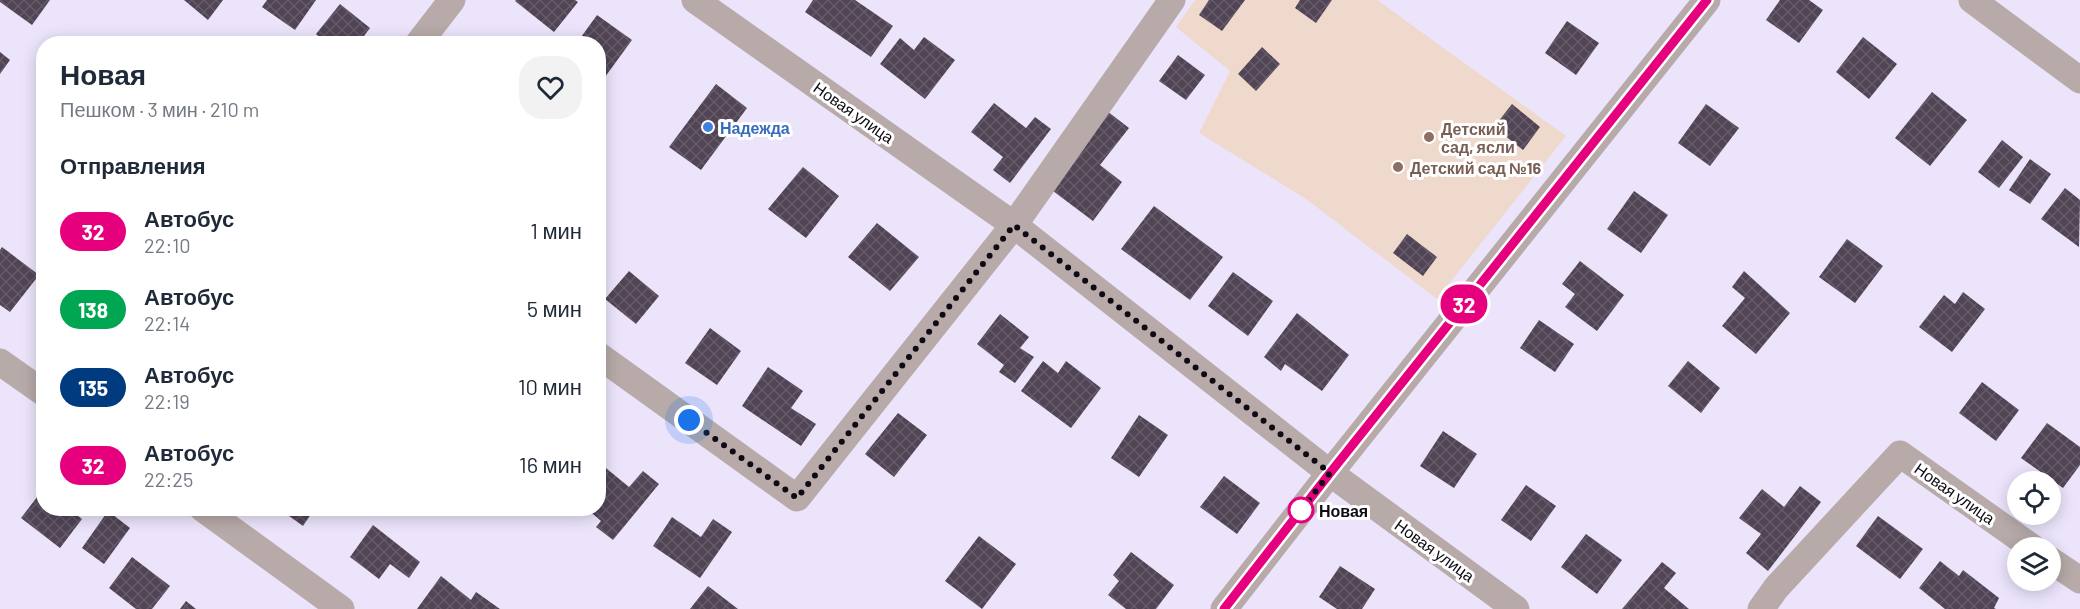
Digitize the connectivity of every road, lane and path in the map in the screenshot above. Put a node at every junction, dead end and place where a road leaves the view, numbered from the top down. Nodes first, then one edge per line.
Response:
1 (452, 0) edge
2 (695, 0) edge
3 (1172, 0) edge
4 (1707, 0) edge
5 (1972, 0) edge
6 (424, 36) edge
7 (2080, 80) edge
8 (1014, 225) junction
9 (606, 361) edge
10 (0, 362) edge
11 (36, 387) edge
12 (1330, 473) junction
13 (213, 516) edge
14 (2017, 537) edge
15 (2061, 567) edge
16 (2080, 580) edge
17 (341, 609) edge
18 (1224, 609) edge
19 (1516, 609) edge
20 (1761, 609) edge

1 - 6 street
2 - 8 street, Новая улица
3 - 8 street
4 - 12 street
5 - 7 street
8 - 9 street
8 - 12 street, Новая улица
10 - 11 street
12 - 18 street
12 - 19 street, Новая улица
13 - 17 street
14 - 20 street, Новая улица
15 - 16 street

